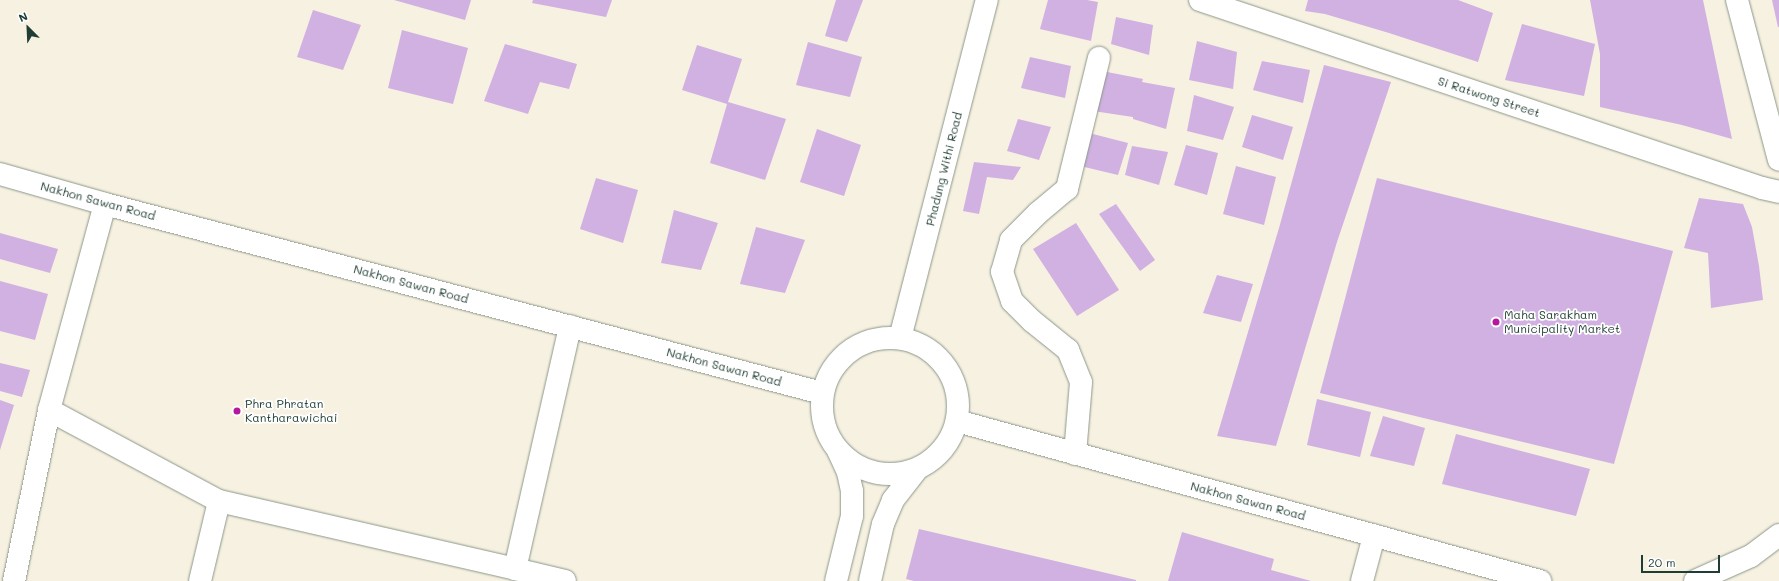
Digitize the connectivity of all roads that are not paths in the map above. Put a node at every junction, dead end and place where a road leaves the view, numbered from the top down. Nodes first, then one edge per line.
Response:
1 (987, 0) edge
2 (1200, 0) edge
3 (1737, 0) edge
4 (1099, 58) dead end
5 (1779, 160) edge
6 (0, 174) edge
7 (1779, 192) edge
8 (105, 204) junction
9 (570, 326) junction
10 (900, 338) junction
11 (822, 393) junction
12 (49, 410) junction
13 (957, 421) junction
14 (838, 451) junction
15 (1075, 454) junction
16 (917, 469) junction
17 (219, 501) junction
18 (1779, 535) edge
19 (1374, 536) junction
20 (515, 569) junction
21 (14, 581) edge
22 (200, 581) edge
23 (565, 581) edge
24 (836, 581) edge
25 (870, 581) edge
26 (1362, 581) edge
27 (1540, 581) edge
28 (1695, 581) edge

1 - 10 main road, Phadung Withi Road
2 - 7 main road, Si Ratwong Street
3 - 5 main road
4 - 15 main road
6 - 8 main road, Nakhon Sawan Road
8 - 9 main road, Nakhon Sawan Road
8 - 12 main road
9 - 11 main road, Nakhon Sawan Road
9 - 20 main road
10 - 11 main road
10 - 13 main road
11 - 14 main road
12 - 17 main road
12 - 21 main road
13 - 15 main road, Nakhon Sawan Road
13 - 16 main road
14 - 16 main road
14 - 24 main road
15 - 19 main road, Nakhon Sawan Road
16 - 25 main road
17 - 20 main road
17 - 22 main road
18 - 28 main road
19 - 26 main road
19 - 27 main road, Nakhon Sawan Road
20 - 23 main road

